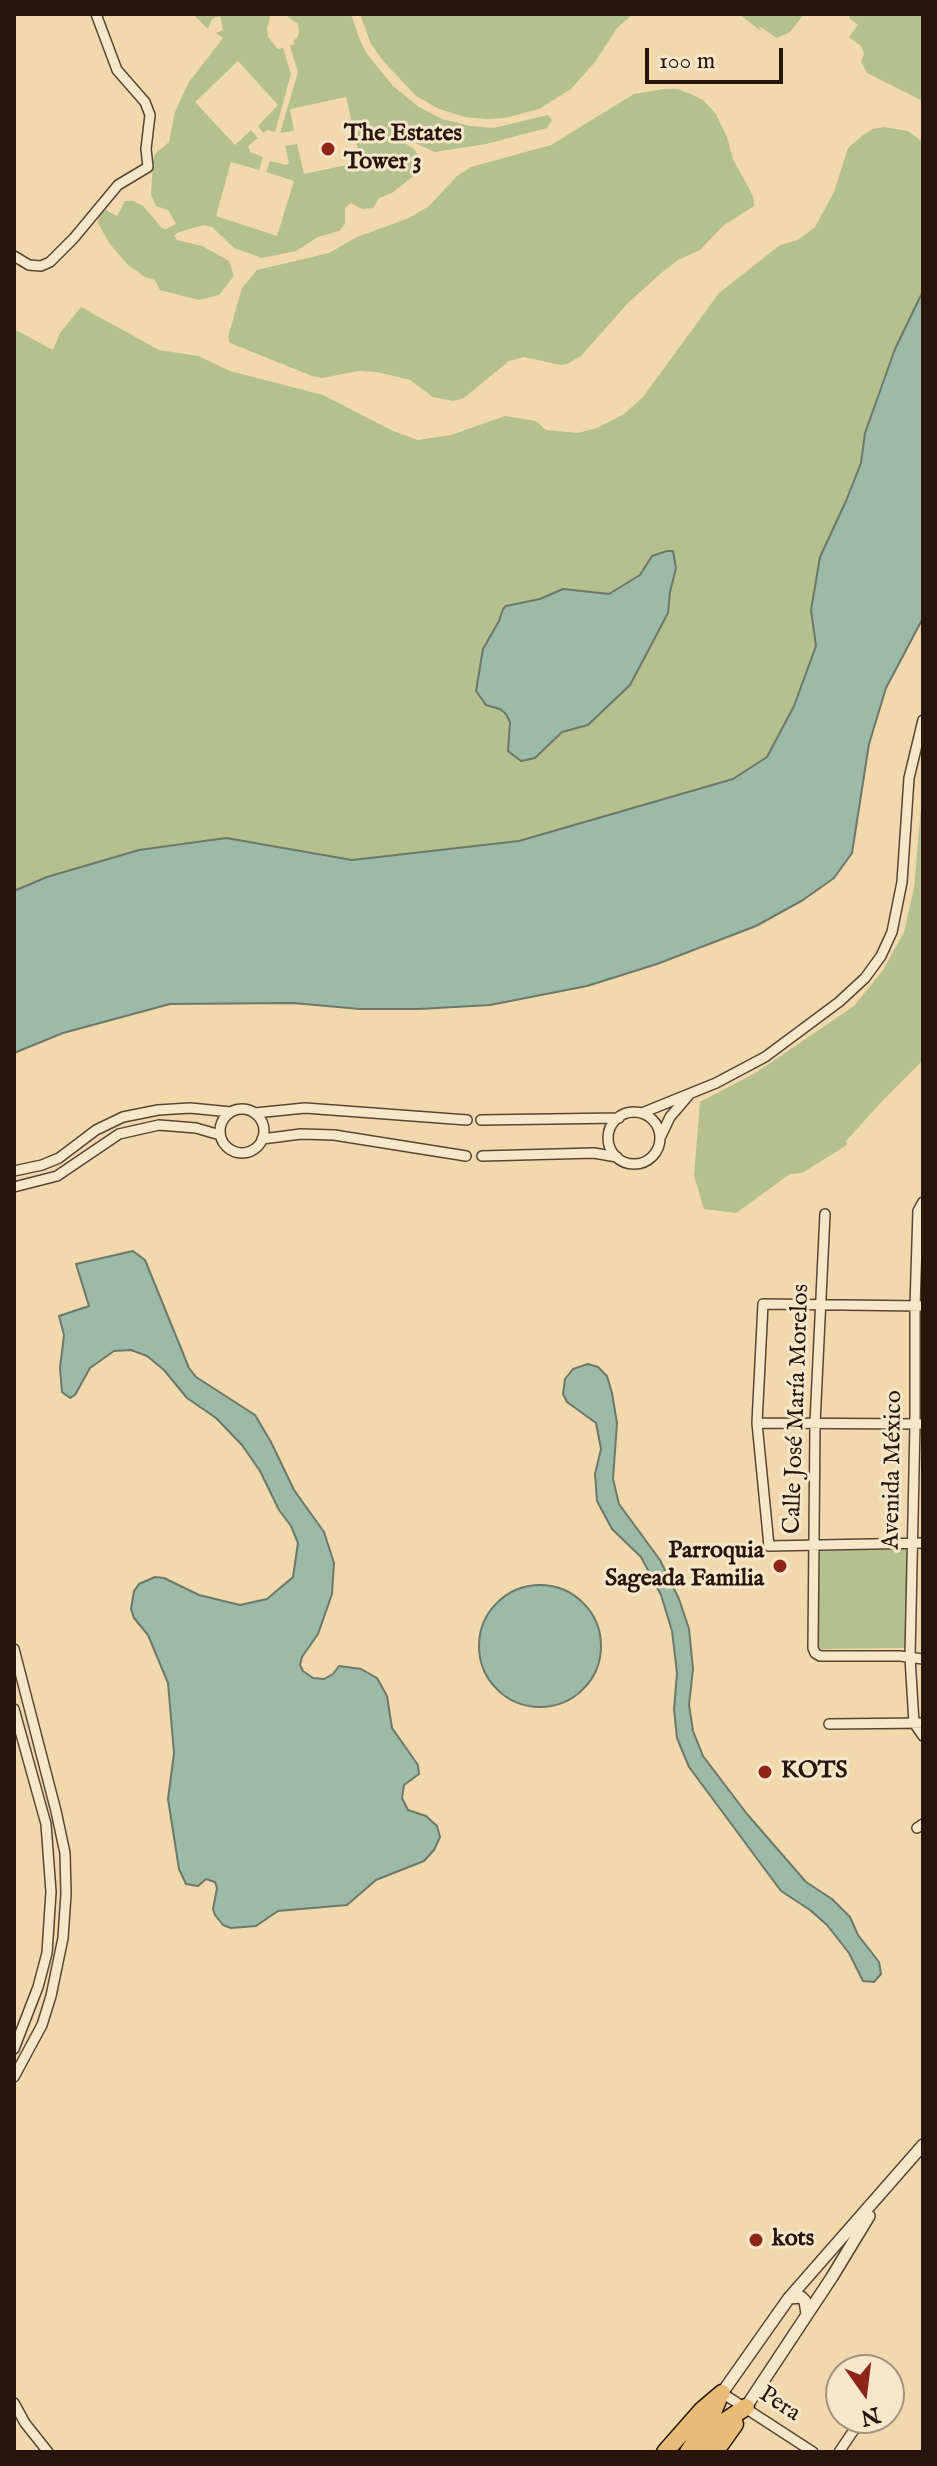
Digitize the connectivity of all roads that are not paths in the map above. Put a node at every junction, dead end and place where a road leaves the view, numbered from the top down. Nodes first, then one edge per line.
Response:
1 (96, 14) edge
2 (14, 256) edge
3 (923, 720) edge
4 (688, 1096) junction
5 (231, 1112) junction
6 (255, 1113) junction
7 (642, 1113) junction
8 (619, 1118) junction
9 (467, 1120) dead end
10 (481, 1120) dead end
11 (220, 1135) junction
12 (660, 1138) junction
13 (262, 1139) junction
14 (466, 1156) dead end
15 (482, 1156) dead end
16 (617, 1157) junction
17 (14, 1171) edge
18 (14, 1187) edge
19 (923, 1202) edge
20 (825, 1214) dead end
21 (821, 1303) junction
22 (919, 1306) edge
23 (757, 1423) junction
24 (815, 1423) junction
25 (919, 1424) edge
26 (918, 1543) edge
27 (813, 1547) junction
28 (14, 1649) edge
29 (910, 1658) junction
30 (923, 1659) edge
31 (14, 1709) edge
32 (918, 1723) edge
33 (829, 1724) dead end
34 (923, 1736) edge
35 (15, 2046) edge
36 (14, 2077) edge
37 (923, 2145) edge
38 (881, 2195) junction
39 (789, 2298) junction
40 (807, 2314) junction
41 (722, 2393) junction
42 (14, 2403) edge
43 (746, 2407) junction
44 (851, 2434) edge
45 (48, 2452) edge
46 (665, 2452) edge
47 (688, 2452) edge
48 (698, 2452) edge
49 (715, 2452) edge
50 (813, 2452) edge
51 (839, 2452) edge

1 - 2 street
3 - 4 street
4 - 7 street
4 - 12 street
5 - 6 street
5 - 11 street
5 - 17 street
6 - 9 street
6 - 13 street
7 - 8 street
7 - 12 street
8 - 10 street
8 - 16 street
11 - 13 street
11 - 18 street
12 - 16 street
13 - 14 street
15 - 16 street
19 - 22 street, Avenida México
20 - 21 street, Calle José María Morelos
21 - 22 street
21 - 23 street
21 - 24 street, Calle José María Morelos
22 - 25 street, Avenida México
23 - 24 street
23 - 27 street
24 - 25 street
24 - 27 street, Calle José María Morelos
25 - 26 street, Avenida México
26 - 27 street
26 - 29 street, Avenida México
27 - 29 street, Calle José María Morelos
28 - 36 street
29 - 30 street
29 - 32 street, Avenida México
31 - 35 street
32 - 33 street
32 - 34 street
37 - 38 street
38 - 39 street
38 - 40 street
39 - 40 street
39 - 41 street
40 - 43 street
41 - 43 street, Pera
41 - 46 highway
41 - 47 highway
42 - 45 street
43 - 48 highway
43 - 49 highway
43 - 50 street, Pera
44 - 51 street

